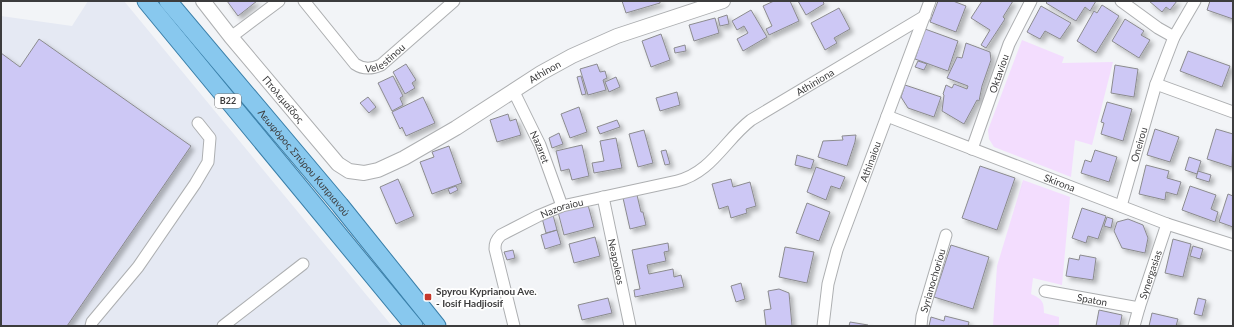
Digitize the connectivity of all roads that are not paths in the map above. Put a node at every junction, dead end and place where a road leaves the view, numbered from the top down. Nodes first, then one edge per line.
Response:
1 (146, 1) edge
2 (168, 1) edge
3 (203, 1) edge
4 (279, 1) edge
5 (304, 1) edge
6 (454, 1) edge
7 (724, 1) edge
8 (930, 1) edge
9 (1031, 1) edge
10 (1120, 1) edge
11 (1195, 1) edge
12 (925, 16) junction
13 (1174, 37) junction
14 (231, 38) junction
15 (1156, 84) junction
16 (514, 90) junction
17 (1233, 112) edge
18 (887, 116) junction
19 (198, 123) dead end
20 (972, 149) junction
21 (714, 158) joint
22 (378, 170) joint
23 (603, 197) junction
24 (562, 206) junction
25 (1121, 206) junction
26 (1167, 224) junction
27 (946, 235) dead end
28 (1233, 246) edge
29 (303, 264) dead end
30 (1045, 291) dead end
31 (1139, 308) junction
32 (91, 326) edge
33 (223, 326) edge
34 (414, 326) edge
35 (437, 326) edge
36 (514, 326) edge
37 (630, 326) edge
38 (823, 326) edge
39 (921, 326) edge
40 (1134, 326) edge

1 - 34 main road, Λεωφόρος Σπύρου Κυπριανού / B22
2 - 35 main road, Λεωφόρος Σπύρου Κυπριανού / B22
3 - 14 street, Πτολεμαΐδος
4 - 14 street
5 - 6 street, Velestinou
7 - 16 street, Athinon
8 - 12 street, Athinaiou
9 - 20 street, Oktaviou
10 - 13 street
11 - 13 street, Oneirou
12 - 18 street, Athinaiou
12 - 21 street, Athiniona
13 - 15 street, Oneirou
14 - 22 street, Πτολεμαΐδος
15 - 17 street
15 - 25 street, Oneirou
16 - 22 street, Athinon
16 - 24 street, Nazaret
18 - 20 street, Skirona
18 - 38 street, Athinaiou
19 - 32 street
20 - 25 street, Skirona
21 - 23 street, Nazoraiou
23 - 24 street, Nazoraiou
23 - 37 street, Neapoleos
24 - 36 street, Nazoraiou
25 - 26 street, Skirona
26 - 28 street, Skirona
26 - 31 street, Synergasias
27 - 39 street, Syrianochoriou
29 - 33 street
30 - 31 street, Spaton
31 - 40 street, Synergasias

